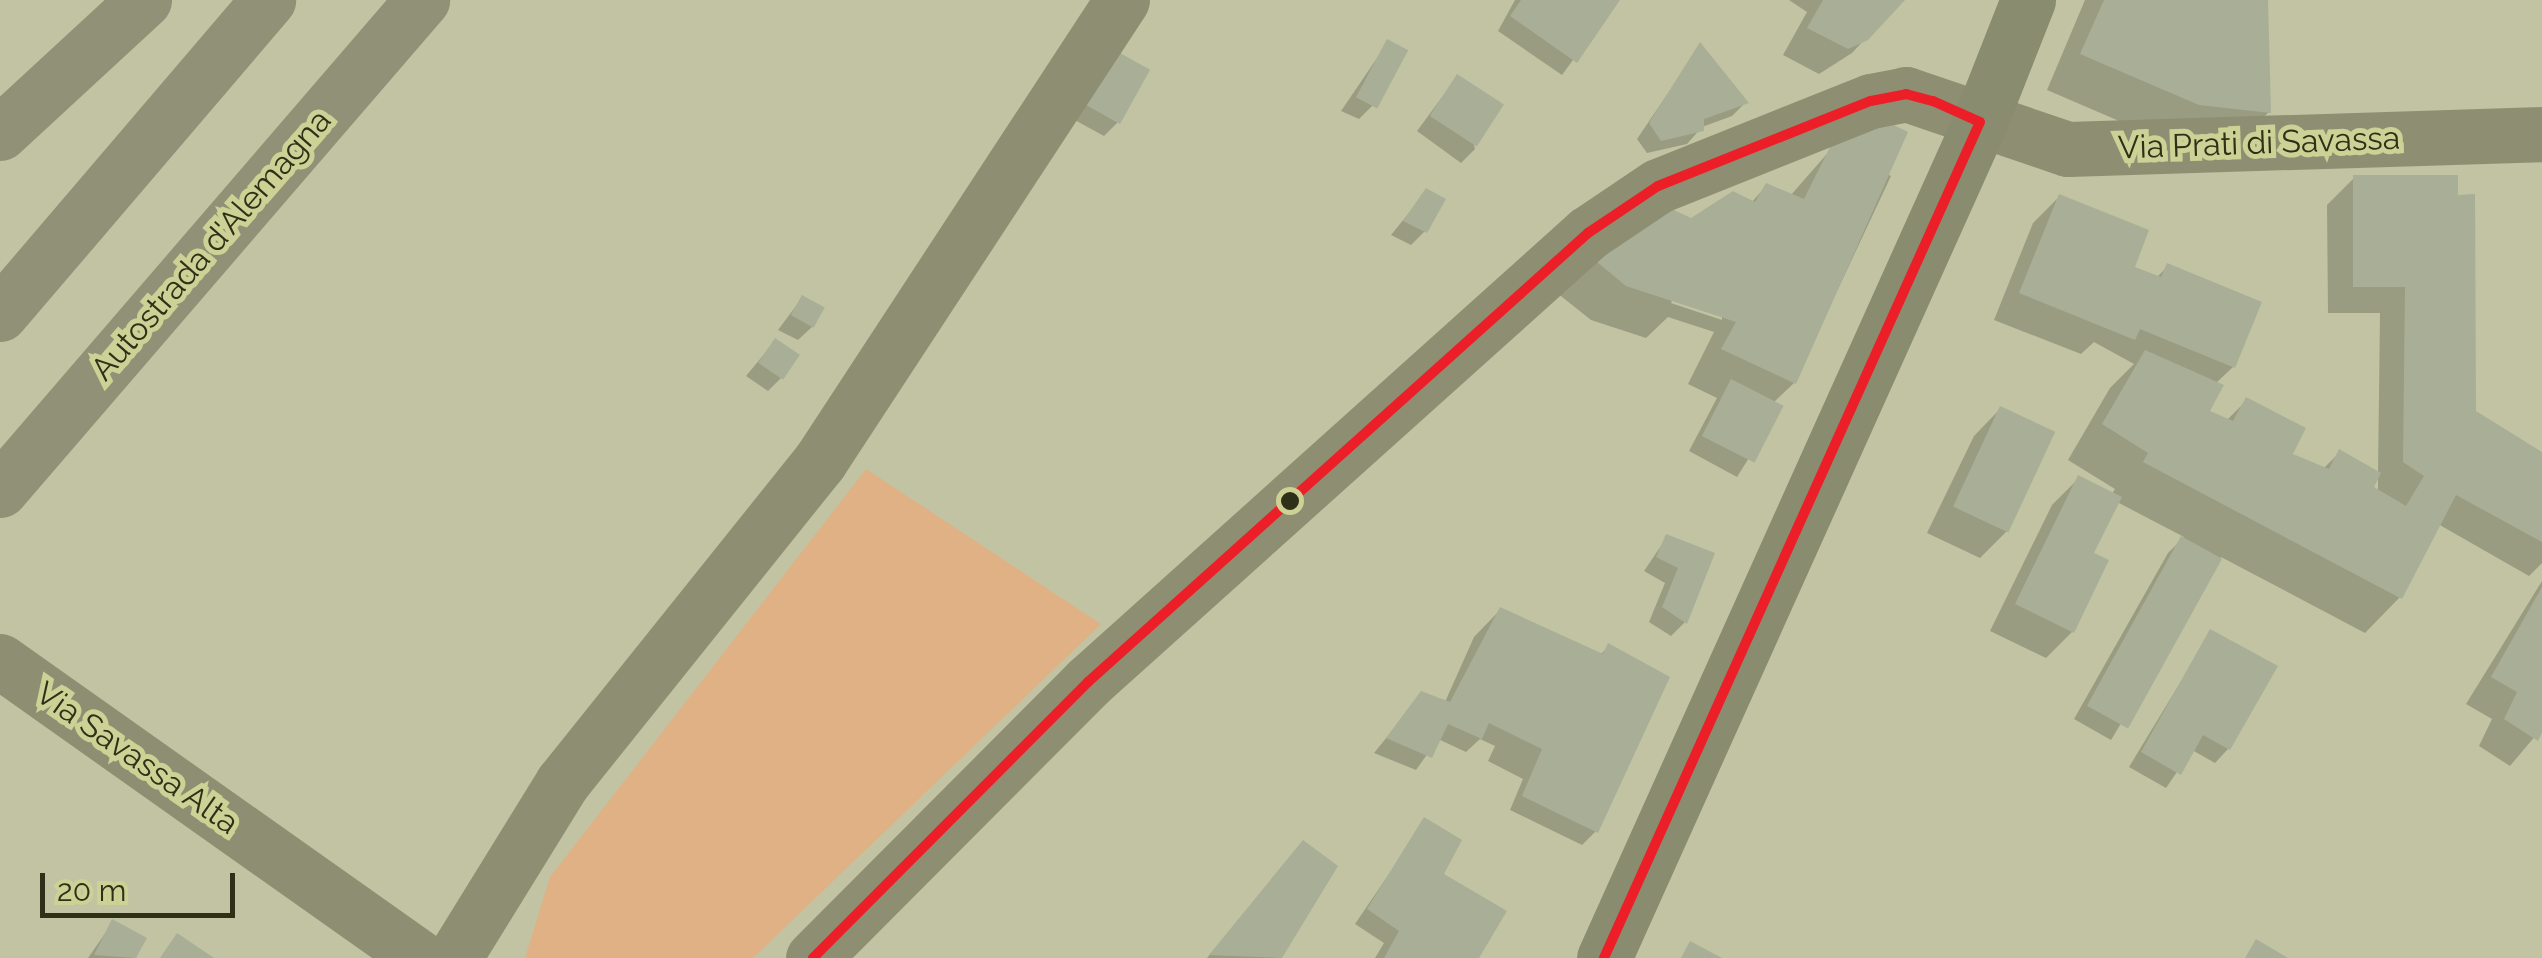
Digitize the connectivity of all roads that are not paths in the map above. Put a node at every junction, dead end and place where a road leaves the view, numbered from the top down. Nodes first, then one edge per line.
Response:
1 (144, 0) edge
2 (268, 0) edge
3 (422, 0) edge
4 (1122, 0) edge
5 (2028, 0) edge
6 (1980, 122) junction
7 (0, 132) edge
8 (2542, 134) edge
9 (0, 314) edge
10 (0, 490) edge
11 (0, 661) edge
12 (420, 958) edge
13 (454, 958) edge
14 (813, 958) edge
15 (1604, 958) edge

1 - 7 highway
2 - 9 highway
3 - 10 highway, Autostrada d'Alemagna
4 - 13 street
5 - 6 main road
6 - 8 street, Via Prati di Savassa
6 - 14 street, Via Prati di Savassa
6 - 15 main road
11 - 12 street, Via Savassa Alta

